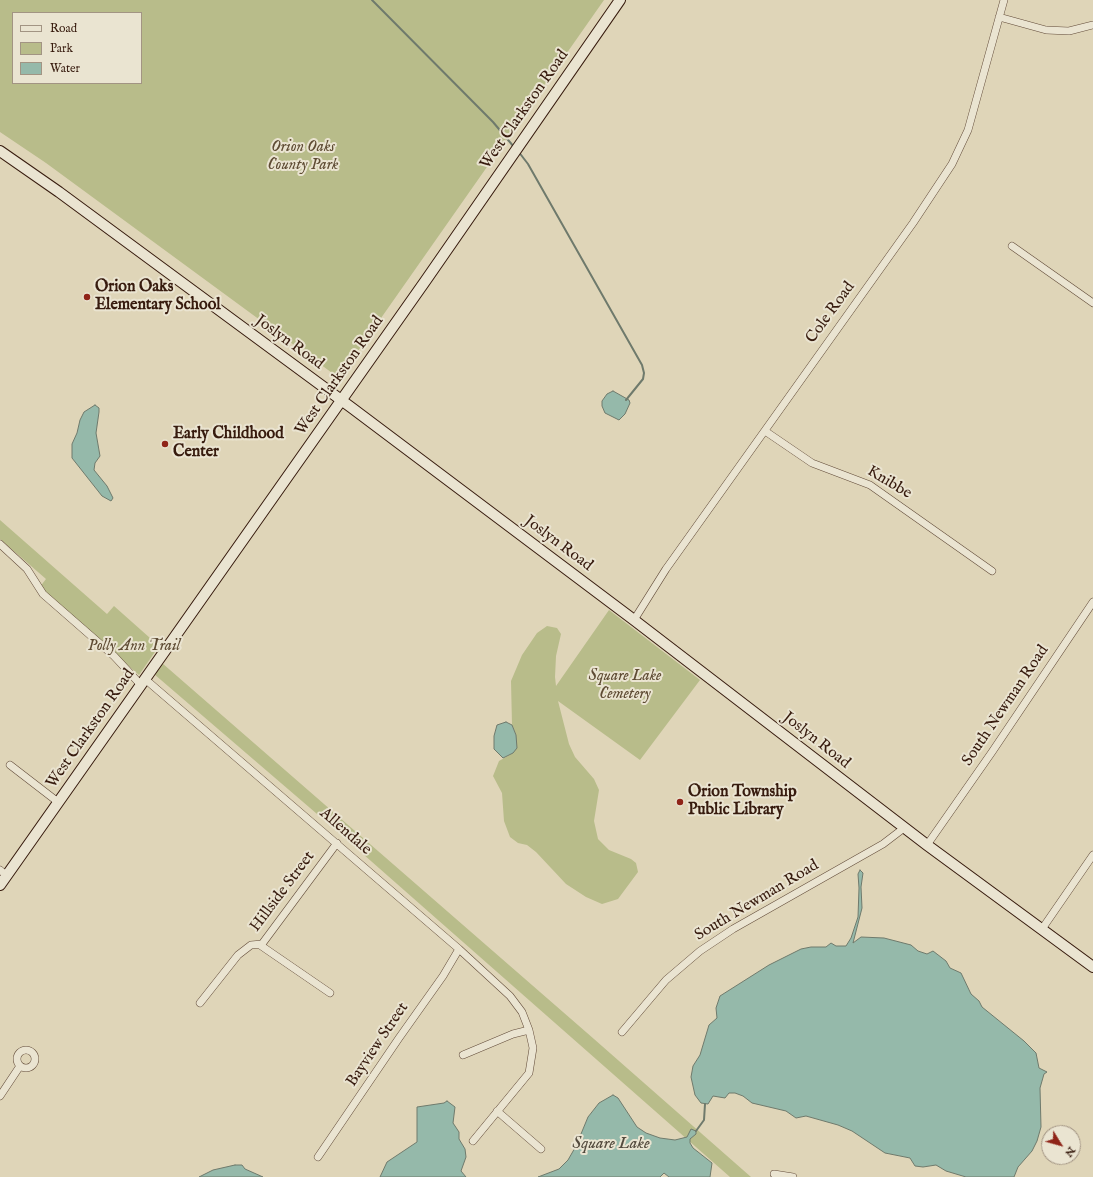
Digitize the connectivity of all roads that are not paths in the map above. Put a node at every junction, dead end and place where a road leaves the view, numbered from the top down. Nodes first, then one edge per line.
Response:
1 (620, 0) edge
2 (1004, 0) edge
3 (999, 17) junction
4 (1093, 25) edge
5 (0, 151) edge
6 (1012, 246) dead end
7 (1093, 303) edge
8 (341, 400) junction
9 (765, 431) junction
10 (0, 544) edge
11 (992, 570) dead end
12 (1093, 602) edge
13 (634, 620) junction
14 (143, 682) junction
15 (10, 765) dead end
16 (58, 802) junction
17 (904, 828) junction
18 (337, 843) junction
19 (927, 846) junction
20 (1093, 855) edge
21 (4, 873) edge
22 (0, 885) edge
23 (1042, 929) junction
24 (260, 946) junction
25 (459, 949) junction
26 (1093, 967) edge
27 (330, 993) dead end
28 (200, 1003) dead end
29 (529, 1030) junction
30 (622, 1032) dead end
31 (463, 1055) dead end
32 (20, 1066) dead end
33 (0, 1096) edge
34 (497, 1111) junction
35 (473, 1141) dead end
36 (541, 1149) dead end
37 (318, 1157) dead end
38 (774, 1174) dead end
39 (793, 1177) edge

1 - 8 street, West Clarkston Road
2 - 3 street, Cole Road
3 - 4 street
3 - 9 street, Cole Road
5 - 8 street, Joslyn Road
6 - 7 street
8 - 13 street, Joslyn Road
8 - 14 street, West Clarkston Road
9 - 11 street, Knibbe
9 - 13 street, Cole Road
10 - 14 street, Allendale
12 - 19 street, South Newman Road
13 - 17 street, Joslyn Road
14 - 16 street, West Clarkston Road
14 - 18 street, Allendale
15 - 16 street
16 - 21 street, West Clarkston Road
17 - 19 street, Joslyn Road
17 - 30 street, South Newman Road
18 - 24 street, Hillside Street
18 - 25 street, Allendale
19 - 23 street, Joslyn Road
20 - 23 street
21 - 22 street, West Clarkston Road
23 - 26 street, Joslyn Road
24 - 27 street
24 - 28 street, Hillside Street
25 - 29 street, Allendale
25 - 37 street, Bayview Street
29 - 31 street
29 - 34 street, Allendale
32 - 33 street
34 - 35 street, Allendale
34 - 36 street
38 - 39 street

